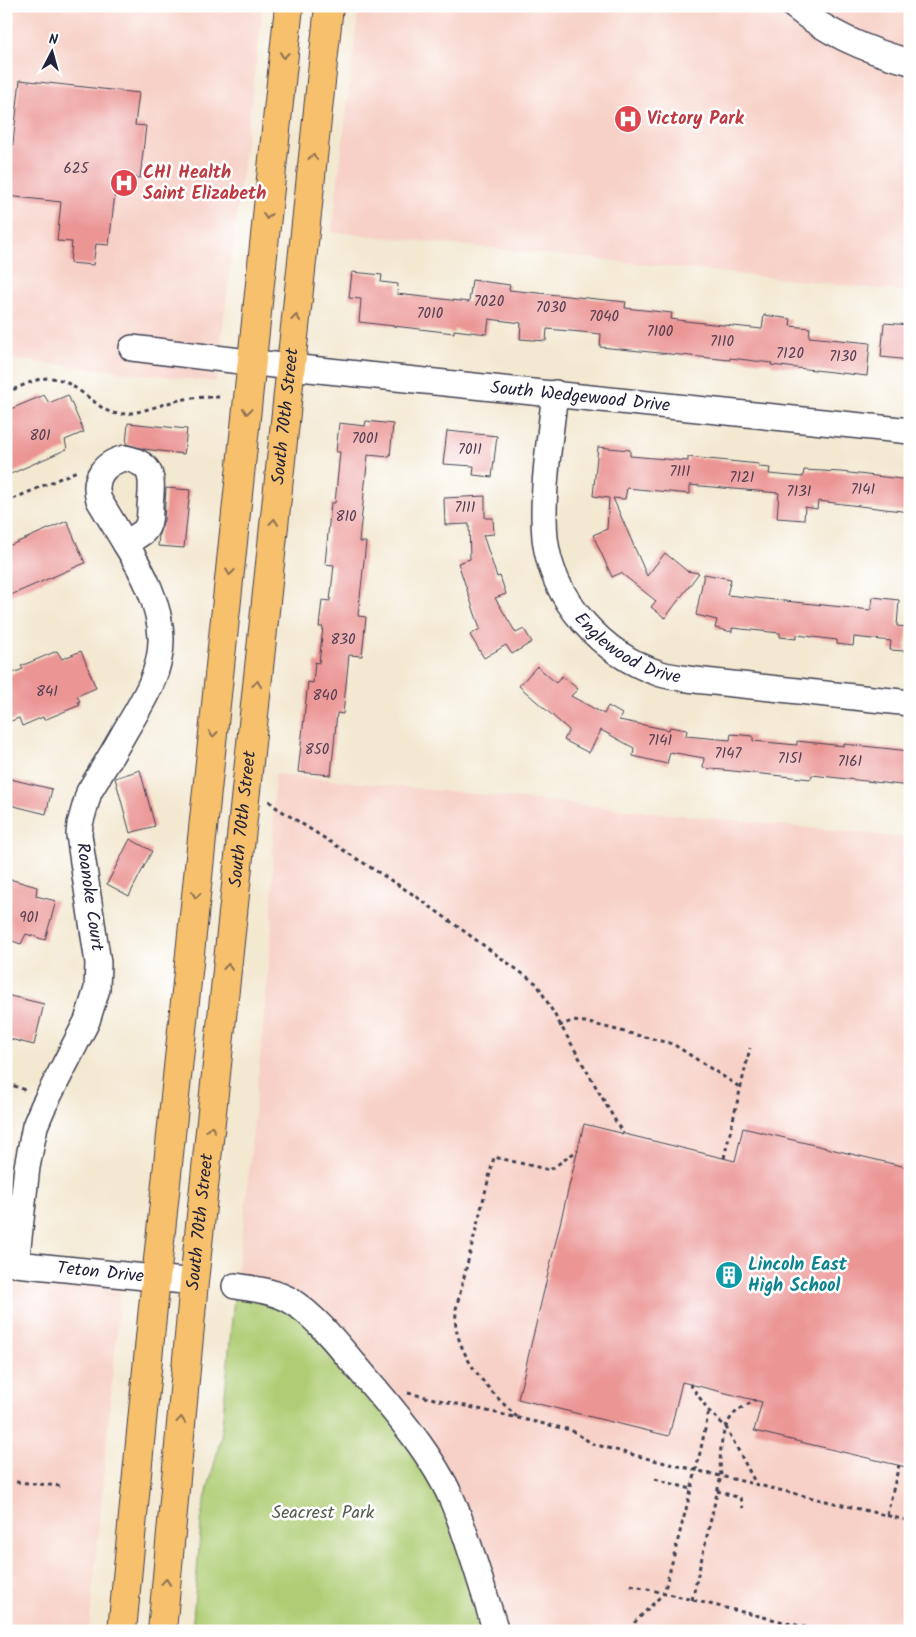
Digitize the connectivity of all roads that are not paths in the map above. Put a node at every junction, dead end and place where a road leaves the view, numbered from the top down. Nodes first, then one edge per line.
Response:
1 (289, 6) edge
2 (329, 6) edge
3 (794, 6) edge
4 (910, 62) edge
5 (132, 348) dead end
6 (252, 362) junction
7 (290, 366) junction
8 (555, 393) junction
9 (910, 431) edge
10 (125, 543) dead end
11 (910, 702) edge
12 (11, 1263) edge
13 (156, 1279) junction
14 (194, 1282) junction
15 (235, 1286) dead end
16 (122, 1631) edge
17 (162, 1631) edge
18 (496, 1631) edge

1 -> 6 main road
7 -> 2 main road, South 70th Street
3 - 4 street
5 - 6 street, South Wedgewood Drive
6 - 7 street, South Wedgewood Drive
6 -> 13 main road
7 - 8 street, South Wedgewood Drive
14 -> 7 main road, South 70th Street
8 - 9 street, South Wedgewood Drive
8 - 11 street, Englewood Drive
10 - 12 street, Roanoke Court
12 - 13 street, Teton Drive
13 - 14 street, Teton Drive
13 - 16 main road
17 -> 14 main road, South 70th Street
15 - 18 street

